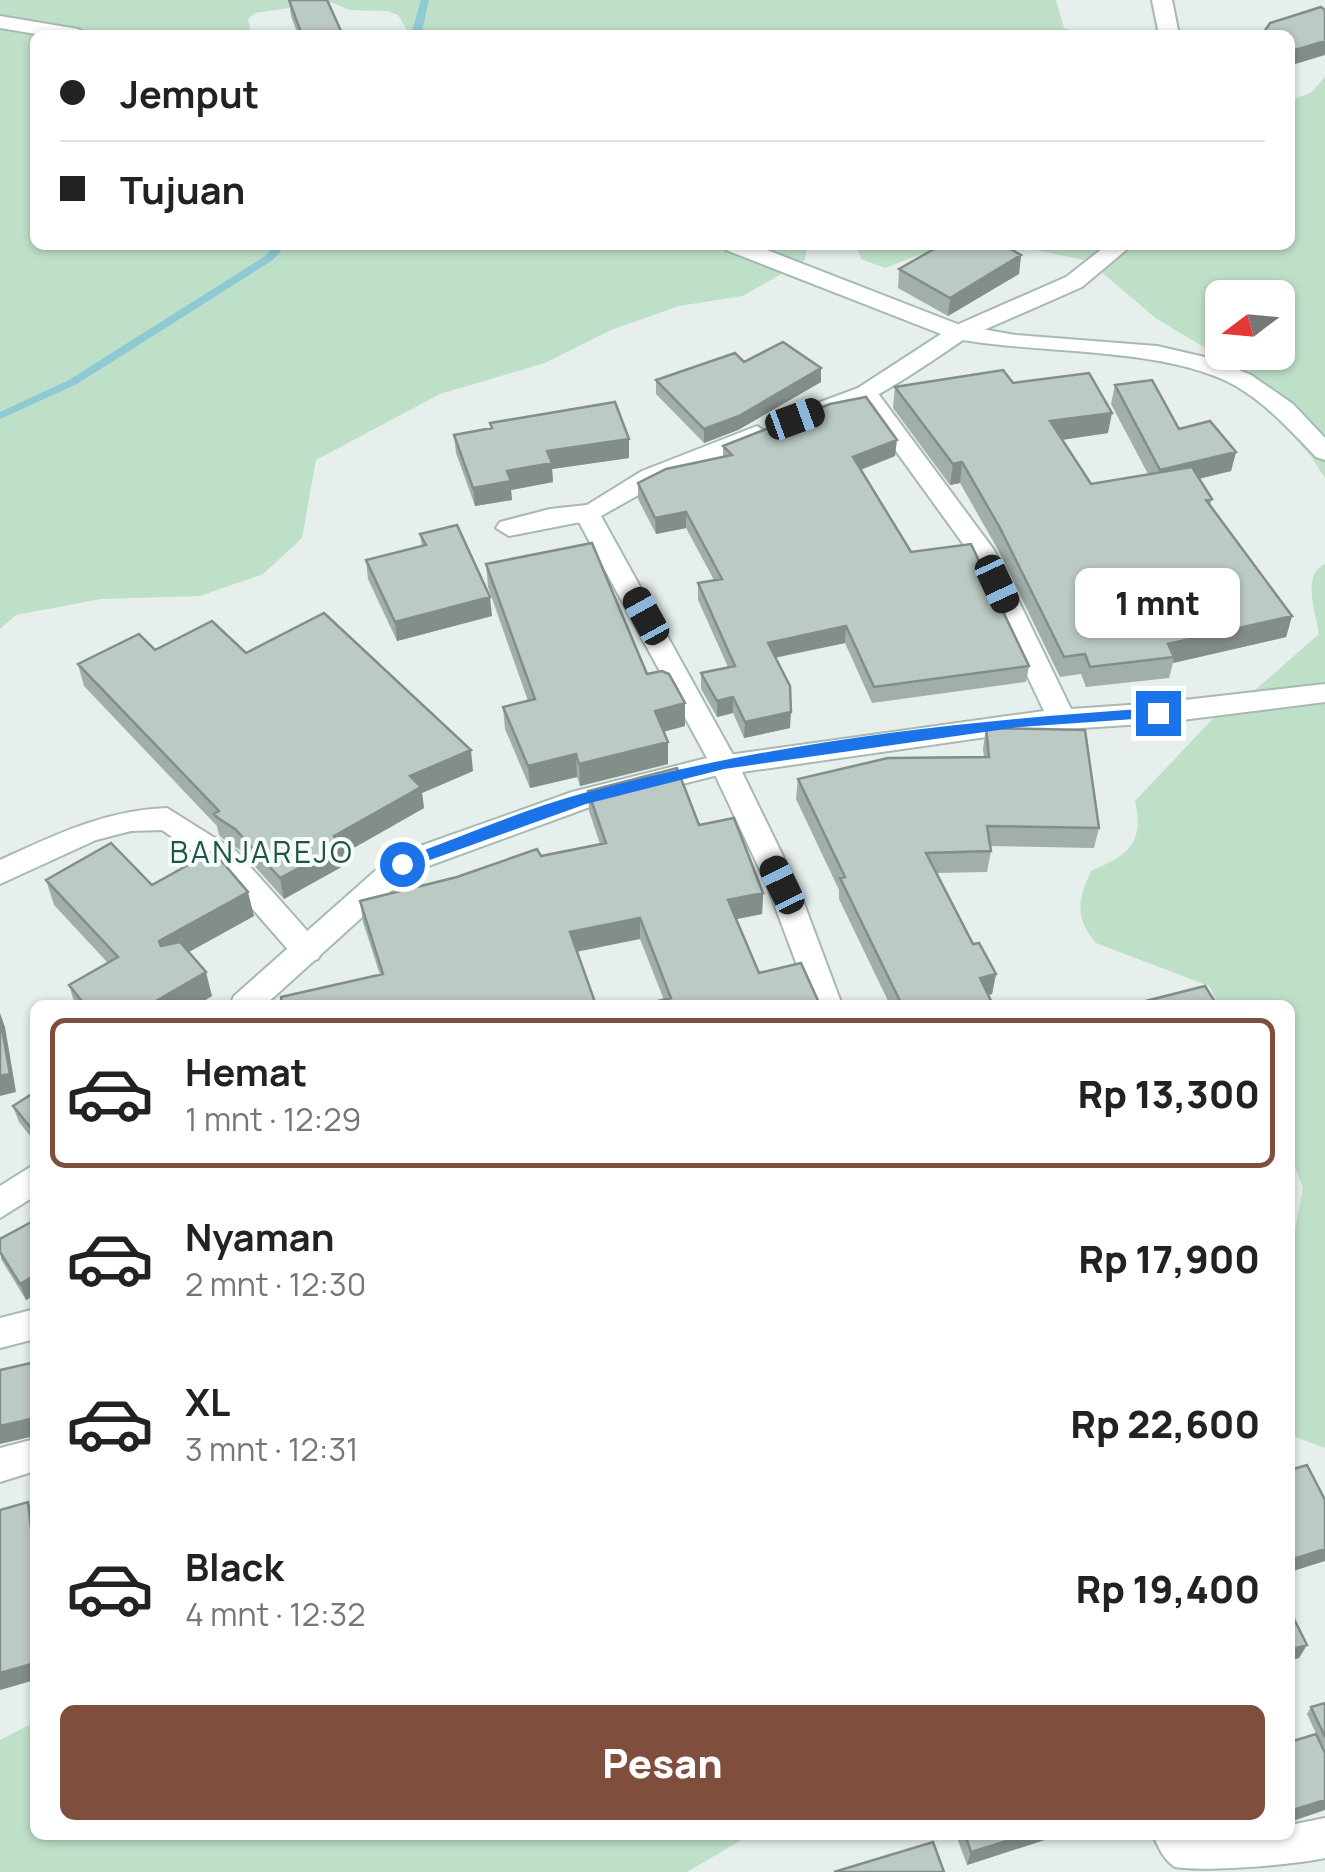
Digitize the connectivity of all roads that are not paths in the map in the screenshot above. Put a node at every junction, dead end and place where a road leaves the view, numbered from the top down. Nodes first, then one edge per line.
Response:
1 (1162, 0) edge
2 (0, 22) edge
3 (48, 30) edge
4 (1167, 30) edge
5 (747, 250) edge
6 (1115, 250) edge
7 (960, 332) junction
8 (866, 392) junction
9 (1325, 452) edge
10 (587, 513) junction
11 (510, 528) dead end
12 (1325, 693) edge
13 (1062, 720) junction
14 (724, 764) junction
15 (0, 874) edge
16 (307, 951) junction
17 (251, 1000) edge
18 (825, 1000) edge
19 (30, 1182) edge
20 (0, 1204) edge
21 (30, 1325) edge
22 (0, 1333) edge
23 (30, 1457) edge
24 (0, 1465) edge
25 (1325, 1838) edge
26 (1177, 1840) edge

1 - 4 street
2 - 3 street
5 - 7 street
6 - 7 street
7 - 8 street
7 - 9 street
8 - 10 street
8 - 13 street
10 - 11 street
10 - 14 street
12 - 13 street
13 - 14 street
14 - 16 street
14 - 18 street
15 - 16 street
16 - 17 street
19 - 20 street
21 - 22 street
23 - 24 street
25 - 26 street

